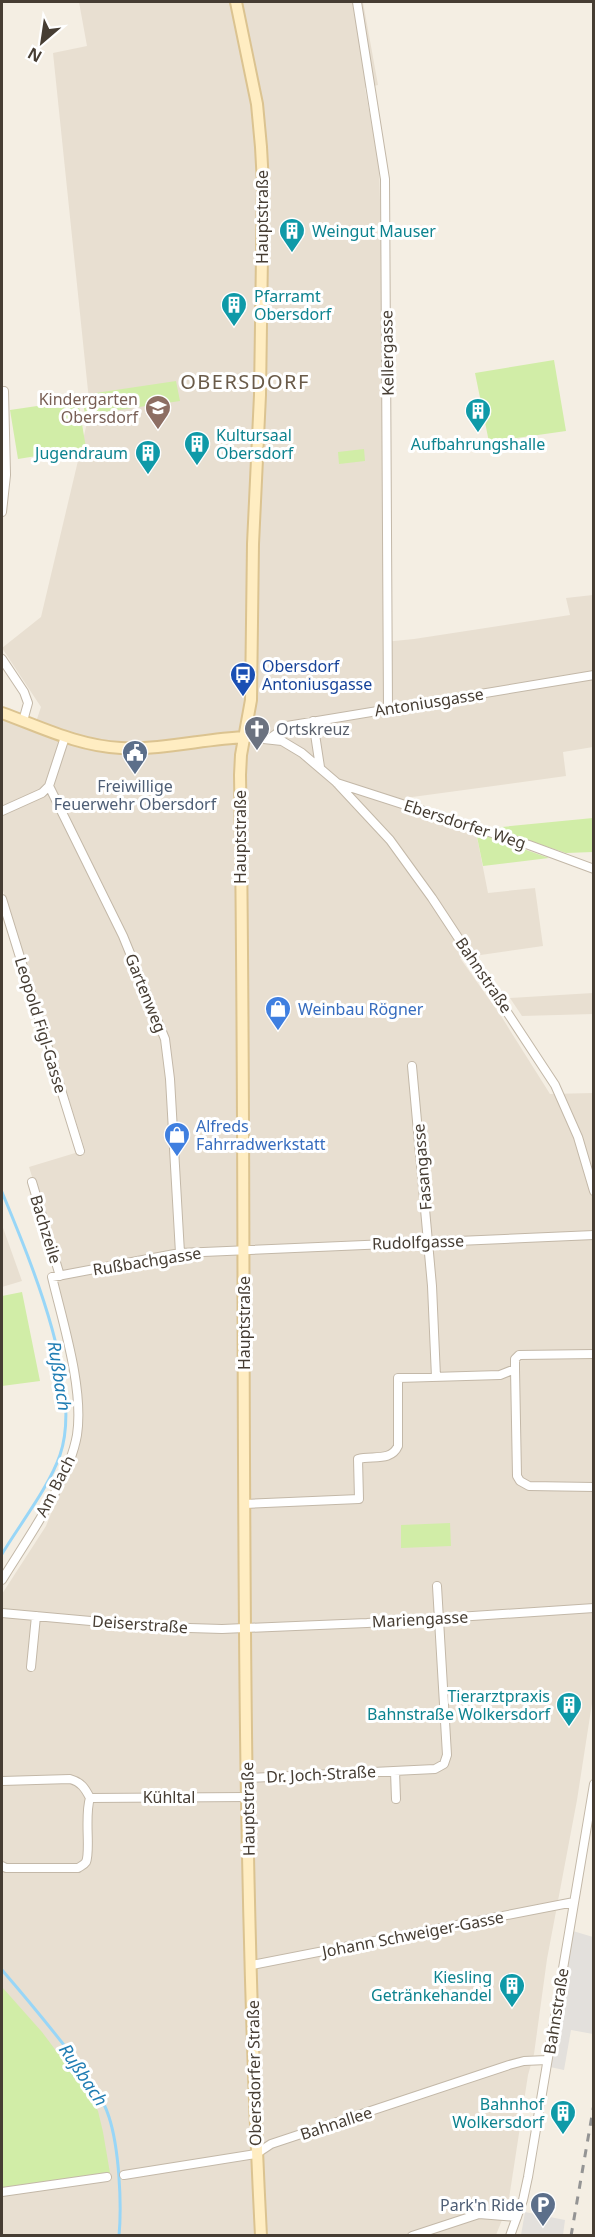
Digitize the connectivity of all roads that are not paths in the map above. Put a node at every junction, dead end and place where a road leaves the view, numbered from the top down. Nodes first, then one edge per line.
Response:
1 (236, 2) edge
2 (357, 2) edge
3 (4, 390) dead end
4 (2, 512) edge
5 (2, 659) edge
6 (594, 675) edge
7 (388, 708) junction
8 (2, 713) edge
9 (23, 721) junction
10 (313, 721) junction
11 (245, 737) junction
12 (65, 738) junction
13 (270, 739) junction
14 (320, 767) junction
15 (336, 782) junction
16 (49, 786) junction
17 (2, 811) edge
18 (594, 869) edge
19 (2, 899) edge
20 (412, 1066) dead end
21 (80, 1151) dead end
22 (32, 1182) dead end
23 (594, 1191) edge
24 (594, 1235) edge
25 (428, 1242) junction
26 (243, 1249) junction
27 (180, 1253) junction
28 (56, 1277) junction
29 (594, 1354) edge
30 (515, 1369) junction
31 (436, 1377) junction
32 (594, 1487) edge
33 (245, 1504) junction
34 (2, 1580) edge
35 (437, 1586) dead end
36 (594, 1608) edge
37 (2, 1613) edge
38 (36, 1616) junction
39 (438, 1618) junction
40 (245, 1628) junction
41 (31, 1667) dead end
42 (395, 1771) junction
43 (248, 1778) junction
44 (2, 1781) edge
45 (594, 1784) edge
46 (248, 1797) junction
47 (90, 1798) junction
48 (396, 1799) dead end
49 (2, 1866) edge
50 (574, 1902) junction
51 (249, 1909) joint
52 (252, 1965) junction
53 (547, 2060) junction
54 (256, 2154) junction
55 (124, 2175) dead end
56 (107, 2177) dead end
57 (2, 2192) edge
58 (517, 2217) junction
59 (261, 2235) edge
60 (412, 2235) edge
61 (510, 2235) edge

1 - 11 main road, Hauptstraße
2 - 7 street, Kellergasse
3 - 4 street
5 - 9 street
6 - 7 street, Antoniusgasse
7 - 10 street, Antoniusgasse
8 - 9 main road
9 - 12 main road
10 - 13 street, Antoniusgasse
10 - 14 street
11 - 12 main road
11 - 13 street, Bahnstraße
11 - 26 main road, Hauptstraße
12 - 16 street
13 - 14 street, Bahnstraße
14 - 15 street, Bahnstraße
15 - 18 street, Ebersdorfer Weg
15 - 23 street, Bahnstraße
16 - 17 street
16 - 27 street, Gartenweg
19 - 21 street, Leopold Figl-Gasse
20 - 25 street, Fasangasse
22 - 28 street, Bachzeile
24 - 25 street, Rudolfgasse
25 - 26 street, Rudolfgasse
25 - 31 street, Fasangasse
26 - 27 street, Rußbachgasse
26 - 33 main road, Hauptstraße
27 - 28 street, Rußbachgasse
28 - 34 street, Am Bach
29 - 30 street
30 - 31 street
30 - 32 street
31 - 33 street
33 - 40 main road, Hauptstraße
35 - 39 street
36 - 39 street, Mariengasse
37 - 38 street, Deiserstraße
38 - 40 street, Deiserstraße
38 - 41 street
39 - 40 street, Mariengasse
39 - 42 street, Dr. Joch-Straße
40 - 43 main road, Hauptstraße
42 - 43 street, Dr. Joch-Straße
42 - 48 street, Dr. Joch-Straße
43 - 46 main road, Hauptstraße
44 - 47 street
45 - 50 street, Bahnstraße
46 - 47 street, Kühltal
46 - 51 main road, Hauptstraße
47 - 49 street
50 - 52 street, Johann Schweiger-Gasse
50 - 53 street, Bahnstraße
51 - 52 main road, Obersdorfer Straße
52 - 54 main road, Obersdorfer Straße
53 - 54 street, Bahnallee
53 - 58 street, Bahnstraße
54 - 55 street, Bahnallee
54 - 59 main road, Obersdorfer Straße
56 - 57 street
58 - 60 street
58 - 61 street, Bahnstraße

